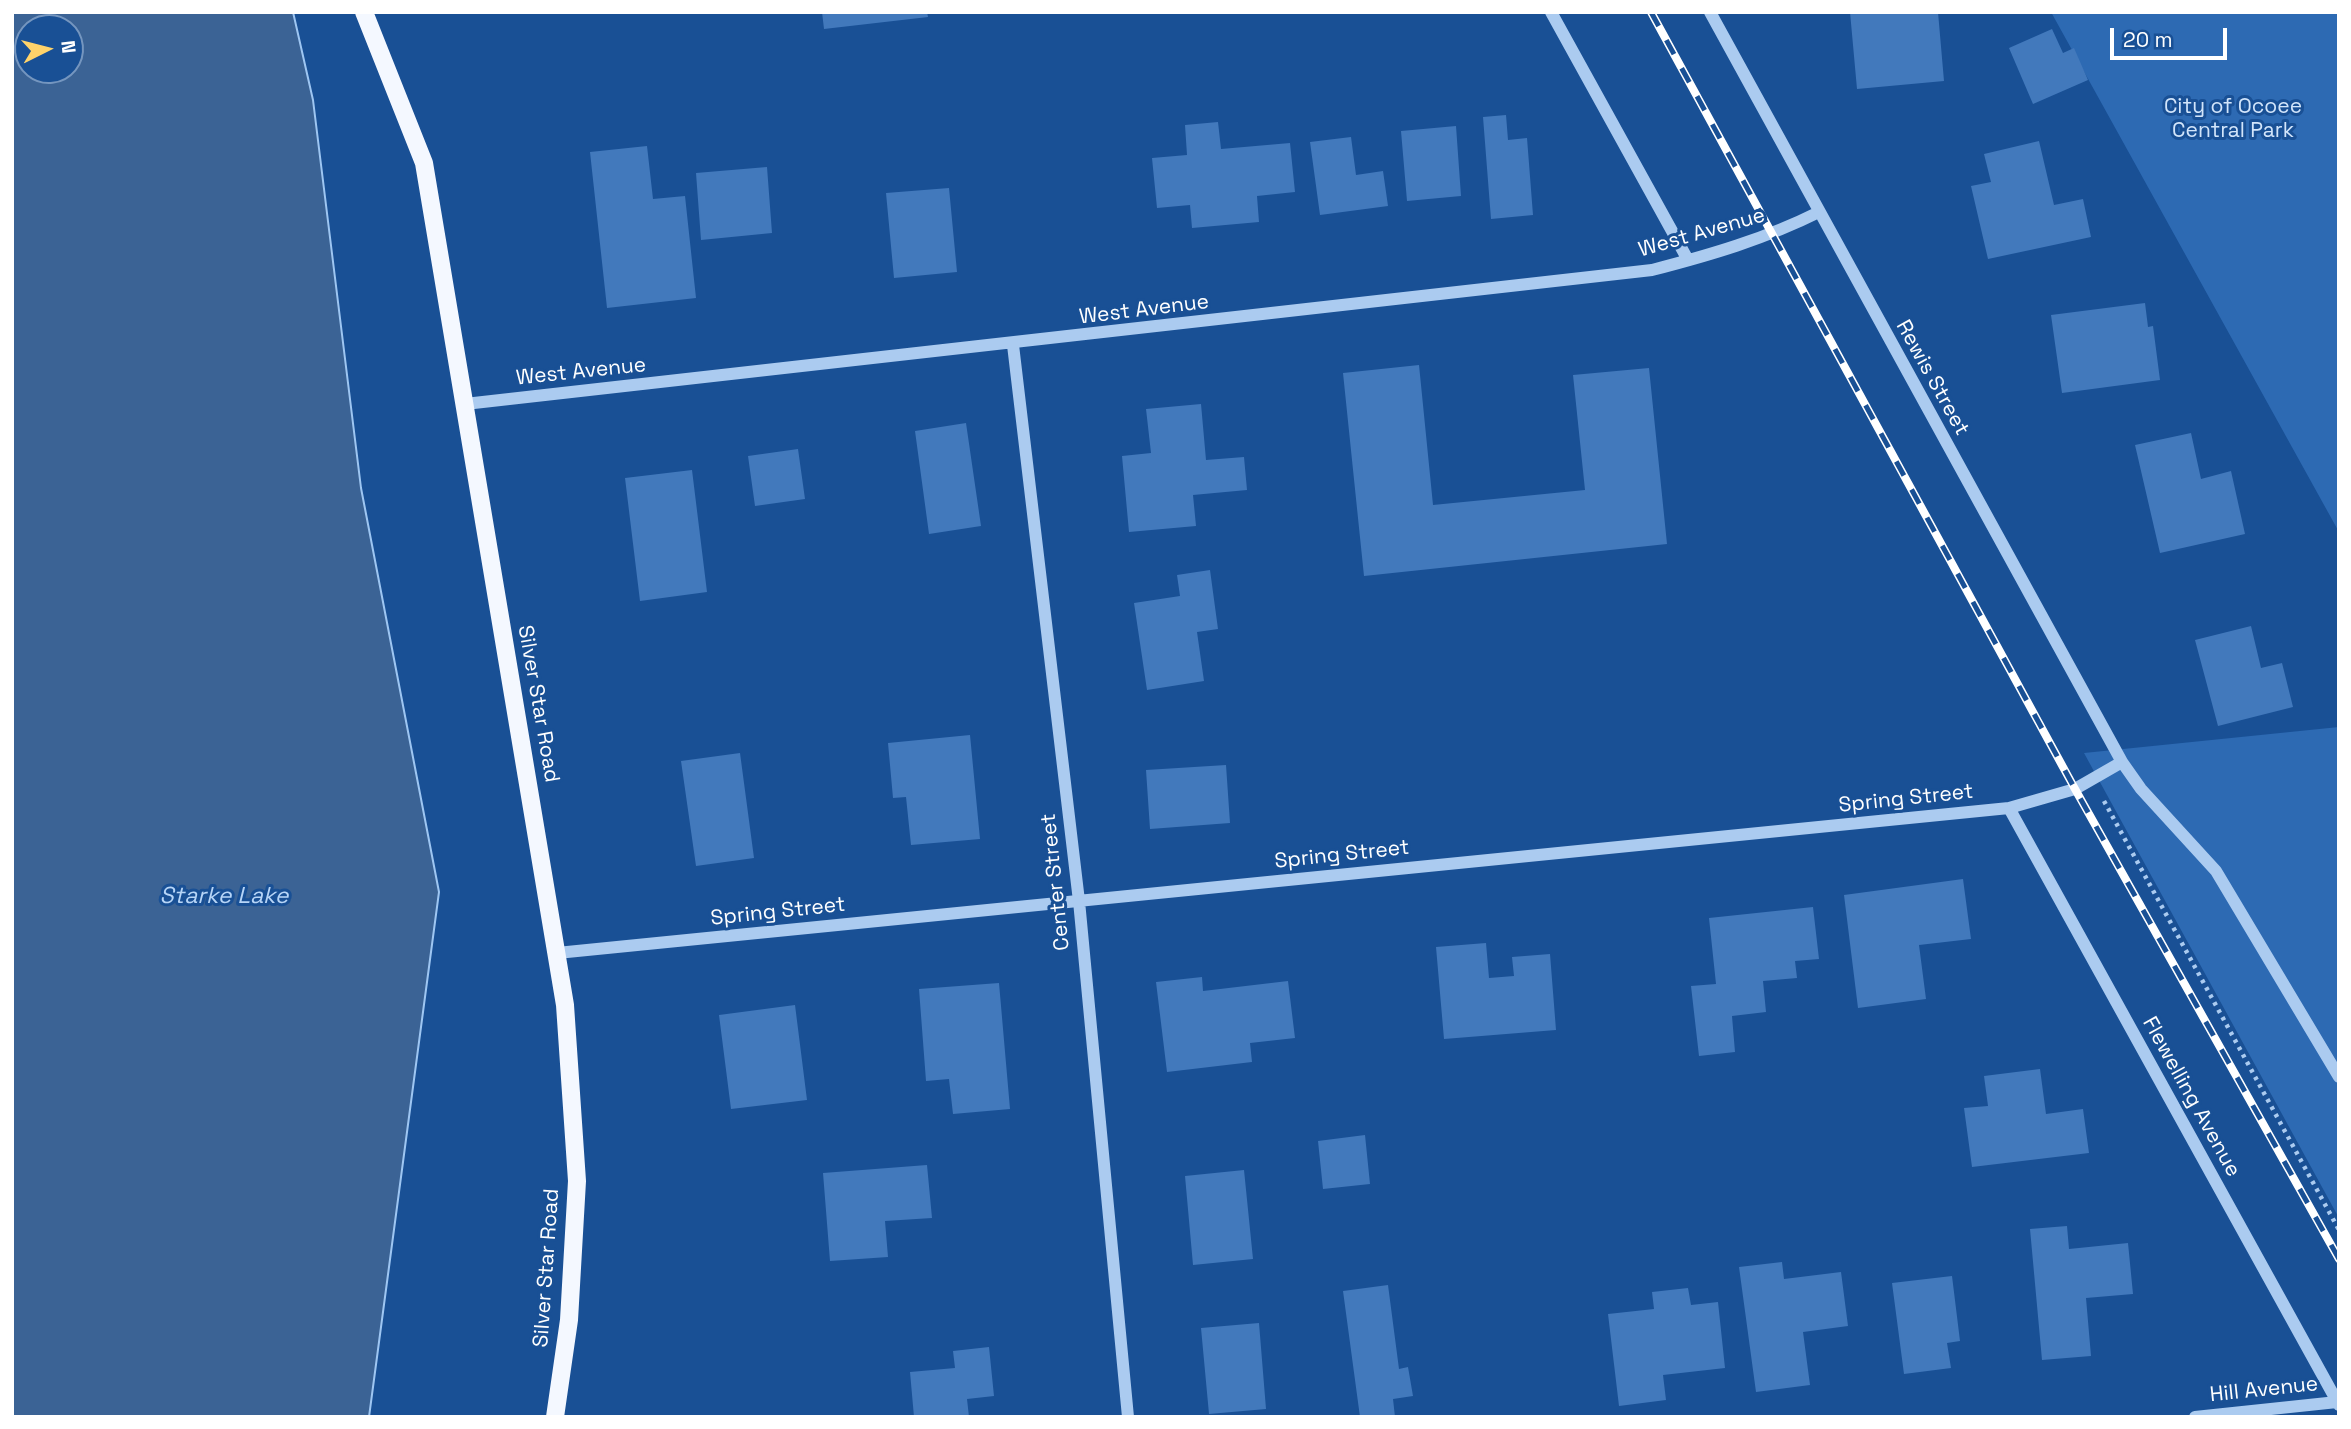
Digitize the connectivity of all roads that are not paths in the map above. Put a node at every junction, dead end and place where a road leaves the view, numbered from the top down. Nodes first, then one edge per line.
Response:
1 (364, 12) edge
2 (1551, 12) edge
3 (1710, 12) edge
4 (1819, 212) junction
5 (1688, 260) junction
6 (1013, 345) junction
7 (465, 404) junction
8 (2122, 762) junction
9 (2009, 807) junction
10 (1079, 901) junction
11 (557, 953) junction
12 (2335, 1063) edge
13 (2339, 1077) edge
14 (2338, 1404) edge
15 (555, 1417) edge
16 (1128, 1417) edge
17 (2195, 1417) edge

1 - 7 main road, Silver Star Road
2 - 5 street
3 - 4 street, Rewis Street
4 - 5 street, West Avenue
4 - 8 street, Rewis Street
5 - 6 street, West Avenue
6 - 7 street, West Avenue
6 - 10 street, Center Street
7 - 11 main road, Silver Star Road
8 - 9 street, Spring Street
8 - 12 street, Rewis Street
9 - 10 street, Spring Street
9 - 14 street, Flewelling Avenue
10 - 11 street, Spring Street
10 - 16 street, Center Street
11 - 15 main road, Silver Star Road
12 - 13 street, Rewis Street
14 - 17 street, Hill Avenue

